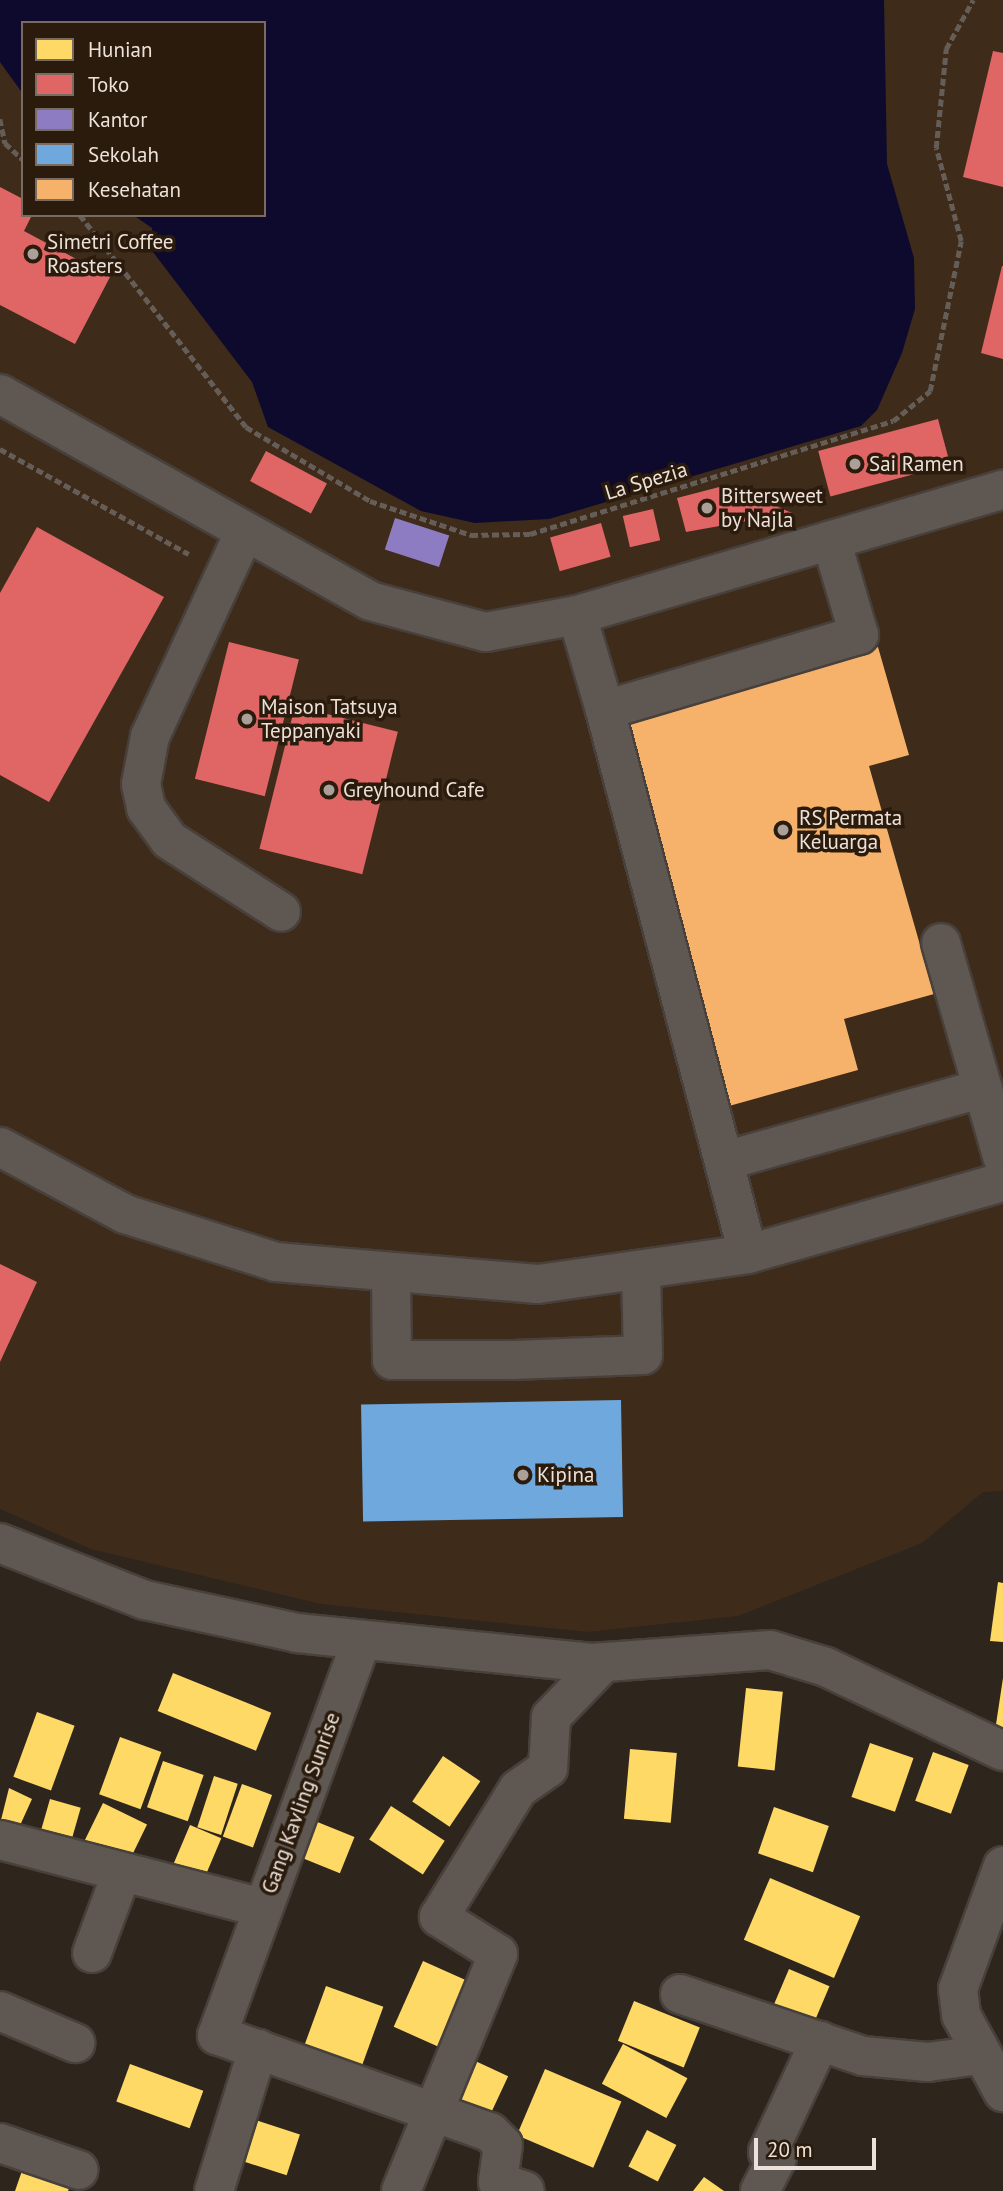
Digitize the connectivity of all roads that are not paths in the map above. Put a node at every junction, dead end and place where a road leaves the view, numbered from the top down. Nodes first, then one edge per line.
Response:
1 (0, 394) edge
2 (1003, 490) edge
3 (244, 533) junction
4 (831, 540) junction
5 (577, 615) junction
6 (605, 710) junction
7 (281, 912) dead end
8 (941, 943) dead end
9 (983, 1088) junction
10 (0, 1147) edge
11 (1003, 1159) edge
12 (724, 1161) junction
13 (1003, 1182) edge
14 (748, 1254) junction
15 (641, 1271) junction
16 (391, 1276) junction
17 (0, 1543) edge
18 (361, 1642) junction
19 (604, 1662) junction
20 (1003, 1751) edge
21 (0, 1840) edge
22 (1003, 1866) edge
23 (122, 1872) junction
24 (262, 1909) junction
25 (92, 1953) dead end
26 (680, 1994) dead end
27 (0, 2011) edge
28 (820, 2041) junction
29 (75, 2043) dead end
30 (258, 2049) junction
31 (980, 2055) junction
32 (1003, 2092) edge
33 (430, 2109) junction
34 (0, 2143) edge
35 (79, 2170) dead end
36 (214, 2191) edge
37 (401, 2191) edge
38 (525, 2191) edge
39 (760, 2191) edge

1 - 3 street
2 - 4 street
3 - 5 street
3 - 7 street
4 - 5 street
4 - 6 street
5 - 6 street
6 - 12 street
8 - 9 street
9 - 11 street
9 - 12 street
10 - 16 street
12 - 14 street
13 - 14 street
14 - 15 street
15 - 16 street
15 - 16 street
17 - 18 street
18 - 19 street
18 - 24 street, Gang Kavling Sunrise
19 - 20 street
19 - 33 street
21 - 23 street, Gang Kavling Sunrise
22 - 31 street
23 - 24 street, Gang Kavling Sunrise
23 - 25 street
24 - 30 street
26 - 28 street
27 - 29 street
28 - 31 street
28 - 39 street
30 - 33 street
30 - 36 street
31 - 32 street
33 - 37 street
33 - 38 street
34 - 35 street

